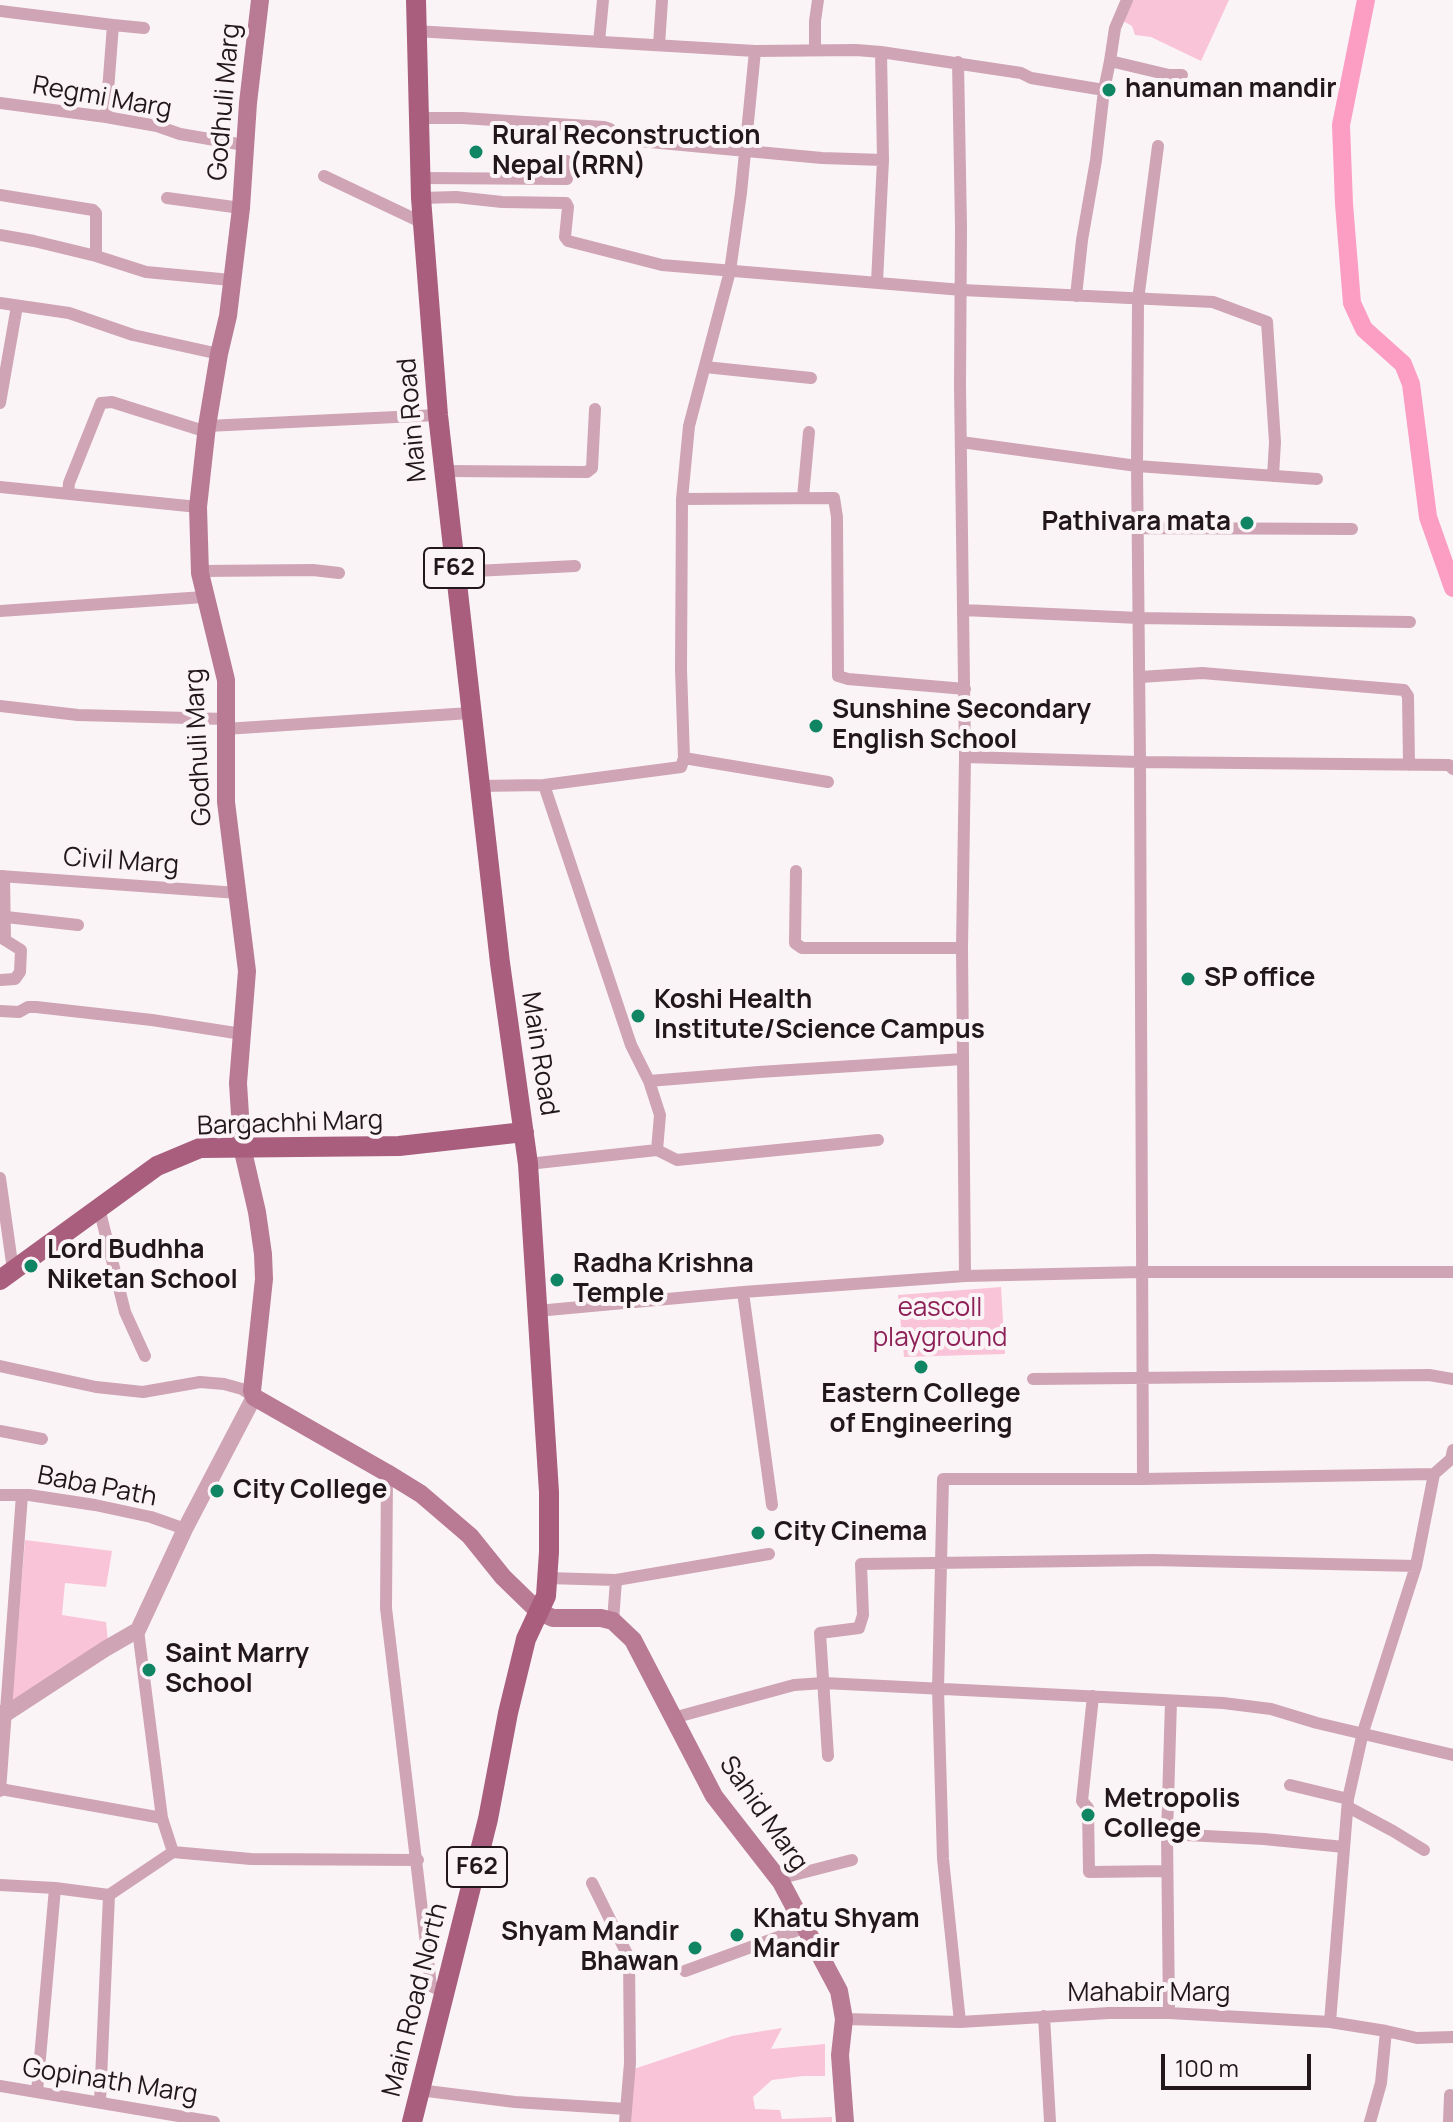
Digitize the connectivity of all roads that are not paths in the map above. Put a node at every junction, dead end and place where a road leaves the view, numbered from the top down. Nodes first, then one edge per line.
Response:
1 (260, 0) edge
2 (419, 0) edge
3 (603, 0) edge
4 (662, 0) edge
5 (818, 0) edge
6 (1127, 0) edge
7 (0, 11) edge
8 (113, 25) junction
9 (144, 28) dead end
10 (418, 31) junction
11 (599, 42) junction
12 (659, 45) junction
13 (815, 50) junction
14 (755, 51) junction
15 (881, 52) junction
16 (1110, 61) junction
17 (958, 62) junction
18 (1182, 75) dead end
19 (1104, 90) junction
20 (0, 103) edge
21 (106, 117) junction
22 (421, 118) junction
23 (244, 145) junction
24 (1158, 146) dead end
25 (746, 150) junction
26 (883, 160) junction
27 (567, 161) dead end
28 (324, 176) dead end
29 (423, 188) junction
30 (0, 195) edge
31 (167, 198) dead end
32 (241, 208) junction
33 (423, 223) junction
34 (0, 235) edge
35 (96, 256) junction
36 (730, 271) junction
37 (231, 280) junction
38 (877, 282) junction
39 (962, 290) junction
40 (1076, 296) junction
41 (1138, 300) junction
42 (0, 303) edge
43 (17, 306) junction
44 (219, 354) junction
45 (705, 367) junction
46 (811, 378) dead end
47 (0, 403) edge
48 (595, 409) dead end
49 (438, 415) junction
50 (207, 429) junction
51 (809, 432) dead end
52 (961, 442) junction
53 (1137, 466) junction
54 (447, 471) junction
55 (1273, 476) junction
56 (1317, 479) dead end
57 (0, 487) edge
58 (68, 494) junction
59 (803, 497) junction
60 (682, 499) junction
61 (198, 507) junction
62 (1138, 528) junction
63 (1352, 529) dead end
64 (575, 566) dead end
65 (200, 571) junction
66 (458, 572) junction
67 (339, 573) dead end
68 (204, 597) junction
69 (963, 610) junction
70 (0, 611) edge
71 (1139, 618) junction
72 (1410, 622) dead end
73 (1140, 677) junction
74 (965, 689) junction
75 (0, 706) edge
76 (470, 713) junction
77 (225, 724) junction
78 (965, 757) junction
79 (684, 758) junction
80 (1140, 762) junction
81 (1409, 765) junction
82 (1453, 769) edge
83 (828, 782) dead end
84 (544, 785) junction
85 (481, 786) junction
86 (796, 871) dead end
87 (2, 876) edge
88 (238, 893) junction
89 (6, 917) junction
90 (78, 925) dead end
91 (962, 948) junction
92 (0, 980) edge
93 (0, 1011) edge
94 (242, 1034) junction
95 (963, 1059) junction
96 (649, 1081) junction
97 (524, 1132) junction
98 (878, 1140) dead end
99 (242, 1147) junction
100 (657, 1150) junction
101 (528, 1164) junction
102 (0, 1178) edge
103 (99, 1208) junction
104 (1141, 1272) junction
105 (1453, 1272) edge
106 (6, 1275) edge
107 (965, 1276) junction
108 (743, 1292) junction
109 (537, 1311) junction
110 (145, 1356) dead end
111 (0, 1366) edge
112 (1143, 1378) junction
113 (1033, 1379) dead end
114 (1453, 1379) edge
115 (254, 1397) junction
116 (0, 1431) edge
117 (42, 1439) dead end
118 (1453, 1450) edge
119 (387, 1473) junction
120 (1434, 1474) junction
121 (1143, 1479) junction
122 (0, 1495) edge
123 (22, 1495) junction
124 (772, 1505) dead end
125 (185, 1529) junction
126 (769, 1554) dead end
127 (941, 1564) junction
128 (1416, 1566) junction
129 (547, 1578) junction
130 (616, 1580) junction
131 (539, 1612) junction
132 (613, 1621) junction
133 (138, 1630) junction
134 (824, 1683) junction
135 (938, 1689) junction
136 (1093, 1696) junction
137 (1171, 1701) junction
138 (4, 1713) edge
139 (673, 1718) junction
140 (1363, 1732) junction
141 (1453, 1755) edge
142 (828, 1756) dead end
143 (1290, 1785) dead end
144 (0, 1790) edge
145 (1348, 1803) junction
146 (162, 1818) junction
147 (1167, 1834) junction
148 (1344, 1847) junction
149 (1424, 1850) dead end
150 (173, 1852) junction
151 (418, 1860) junction
152 (852, 1860) dead end
153 (1167, 1871) junction
154 (778, 1879) junction
155 (592, 1883) dead end
156 (0, 1885) edge
157 (55, 1888) junction
158 (109, 1895) junction
159 (806, 1927) junction
160 (685, 1971) dead end
161 (446, 1993) junction
162 (1169, 2013) junction
163 (1044, 2016) junction
164 (844, 2019) junction
165 (960, 2022) junction
166 (1330, 2022) junction
167 (1386, 2031) junction
168 (1453, 2037) edge
169 (0, 2086) edge
170 (419, 2090) junction
171 (37, 2092) junction
172 (1450, 2095) dead end
173 (100, 2102) junction
174 (626, 2116) edge
175 (214, 2122) edge
176 (412, 2122) edge
177 (845, 2122) edge
178 (1050, 2122) edge
179 (1370, 2122) edge
180 (1449, 2122) edge

1 - 23 main road, Godhuli Marg
2 - 10 main road, Main Road / F62
3 - 11 street
4 - 12 street
5 - 13 street
6 - 16 street
7 - 8 street
8 - 9 street
8 - 21 street
10 - 11 street
10 - 22 main road, Main Road / F62
11 - 12 street
12 - 14 street
13 - 14 street
13 - 15 street
14 - 25 street
15 - 17 street
15 - 26 street
16 - 18 street
16 - 19 street
17 - 19 street
17 - 39 street
19 - 40 street
20 - 21 street, Regmi Marg
21 - 23 street, Regmi Marg
22 - 25 street
22 - 29 main road, Main Road / F62
23 - 32 main road, Godhuli Marg
24 - 41 street
25 - 26 street
25 - 36 street
26 - 38 street
27 - 29 street
28 - 33 street
29 - 33 main road, Main Road / F62
29 - 36 street
29 - 54 main road, Main Road / F62
30 - 35 street
31 - 32 street
32 - 37 main road, Godhuli Marg
33 - 49 main road, Main Road / F62
34 - 35 street
35 - 37 street
36 - 38 street
36 - 45 street
37 - 44 main road, Godhuli Marg
38 - 39 street
39 - 40 street
39 - 52 street
40 - 41 street
41 - 53 street
41 - 55 street
42 - 43 street
43 - 44 street
43 - 47 street
44 - 50 main road, Godhuli Marg
45 - 46 street
45 - 60 street
48 - 54 street
49 - 50 street
49 - 54 main road, Main Road / F62
50 - 58 street
50 - 61 main road, Godhuli Marg
51 - 59 street
52 - 53 street
52 - 69 street
53 - 55 street
53 - 62 street
54 - 66 main road, Main Road / F62
55 - 56 street
57 - 58 street
58 - 61 street
59 - 60 street
59 - 74 street
60 - 79 street
61 - 65 main road, Godhuli Marg
62 - 63 street
62 - 71 street
64 - 66 street
65 - 67 street
65 - 68 main road, Godhuli Marg
66 - 76 main road, Main Road / F62
66 - 85 main road, Main Road / F62
68 - 70 street
68 - 77 main road, Godhuli Marg
69 - 71 street
69 - 74 street
71 - 72 street
71 - 73 street
73 - 80 street
73 - 81 street
74 - 78 street
75 - 77 street
76 - 77 street
76 - 85 main road, Main Road / F62
77 - 88 main road, Godhuli Marg
78 - 80 street
78 - 91 street
79 - 83 street
79 - 84 street
80 - 81 street
80 - 104 street
81 - 82 street
84 - 85 street
84 - 96 street
85 - 97 main road, Main Road / F62
86 - 91 street
87 - 88 street, Civil Marg
87 - 89 street
88 - 94 main road, Godhuli Marg
89 - 90 street
89 - 92 street
91 - 95 street
93 - 94 street
94 - 99 main road, Godhuli Marg
95 - 96 street
95 - 107 street
96 - 100 street
97 - 99 main road, Bargachhi Marg
97 - 101 main road, F62
98 - 100 street
99 - 103 main road, Bargachhi Marg
99 - 115 main road, Godhuli Marg
100 - 101 street
101 - 109 main road, F62
102 - 106 street
103 - 106 main road, Bargachhi Marg
103 - 110 street
104 - 105 street
104 - 107 street
104 - 112 street
107 - 108 street
108 - 109 street
108 - 124 street
109 - 129 main road, F62
111 - 115 street
112 - 113 street
112 - 114 street
112 - 121 street
115 - 119 main road
115 - 125 street
116 - 117 street
118 - 120 street
119 - 131 main road
119 - 151 street
120 - 121 street
120 - 128 street
121 - 127 street
122 - 123 street, Baba Path
123 - 125 street, Baba Path
123 - 138 street
125 - 133 street
126 - 130 street
127 - 128 street
127 - 134 street
127 - 135 street
128 - 140 street
129 - 130 street
129 - 131 main road, F62
130 - 132 street
131 - 132 main road
131 - 161 main road, Main Road North / F62
132 - 139 main road, Sahid Marg
133 - 138 street
133 - 146 street
134 - 135 street
134 - 139 street
134 - 142 street
135 - 136 street
135 - 165 street
136 - 137 street
136 - 153 street
137 - 140 street
137 - 147 street
138 - 144 street
139 - 154 main road, Sahid Marg
140 - 141 street
140 - 145 street
143 - 145 street
144 - 146 street
145 - 148 street
145 - 149 street
146 - 150 street
147 - 148 street
147 - 153 street
148 - 166 street
150 - 151 street
150 - 158 street
151 - 161 street
152 - 154 street
153 - 162 street
154 - 159 main road, Sahid Marg
155 - 174 street
156 - 157 street
157 - 158 street
157 - 171 street
158 - 173 street
159 - 160 street
159 - 164 main road, Sahid Marg
161 - 170 main road, Main Road North / F62
162 - 163 street, Mahabir Marg
162 - 166 street, Mahabir Marg
163 - 165 street, Mahabir Marg
163 - 178 street
164 - 165 street, Mahabir Marg
164 - 177 main road, Sahid Marg
166 - 167 street, Mahabir Marg
167 - 168 street, Mahabir Marg
167 - 179 street
169 - 171 street, Gopinath Marg
170 - 174 street
170 - 176 main road, Main Road North / F62
171 - 173 street, Gopinath Marg
172 - 180 street
173 - 175 street, Gopinath Marg

